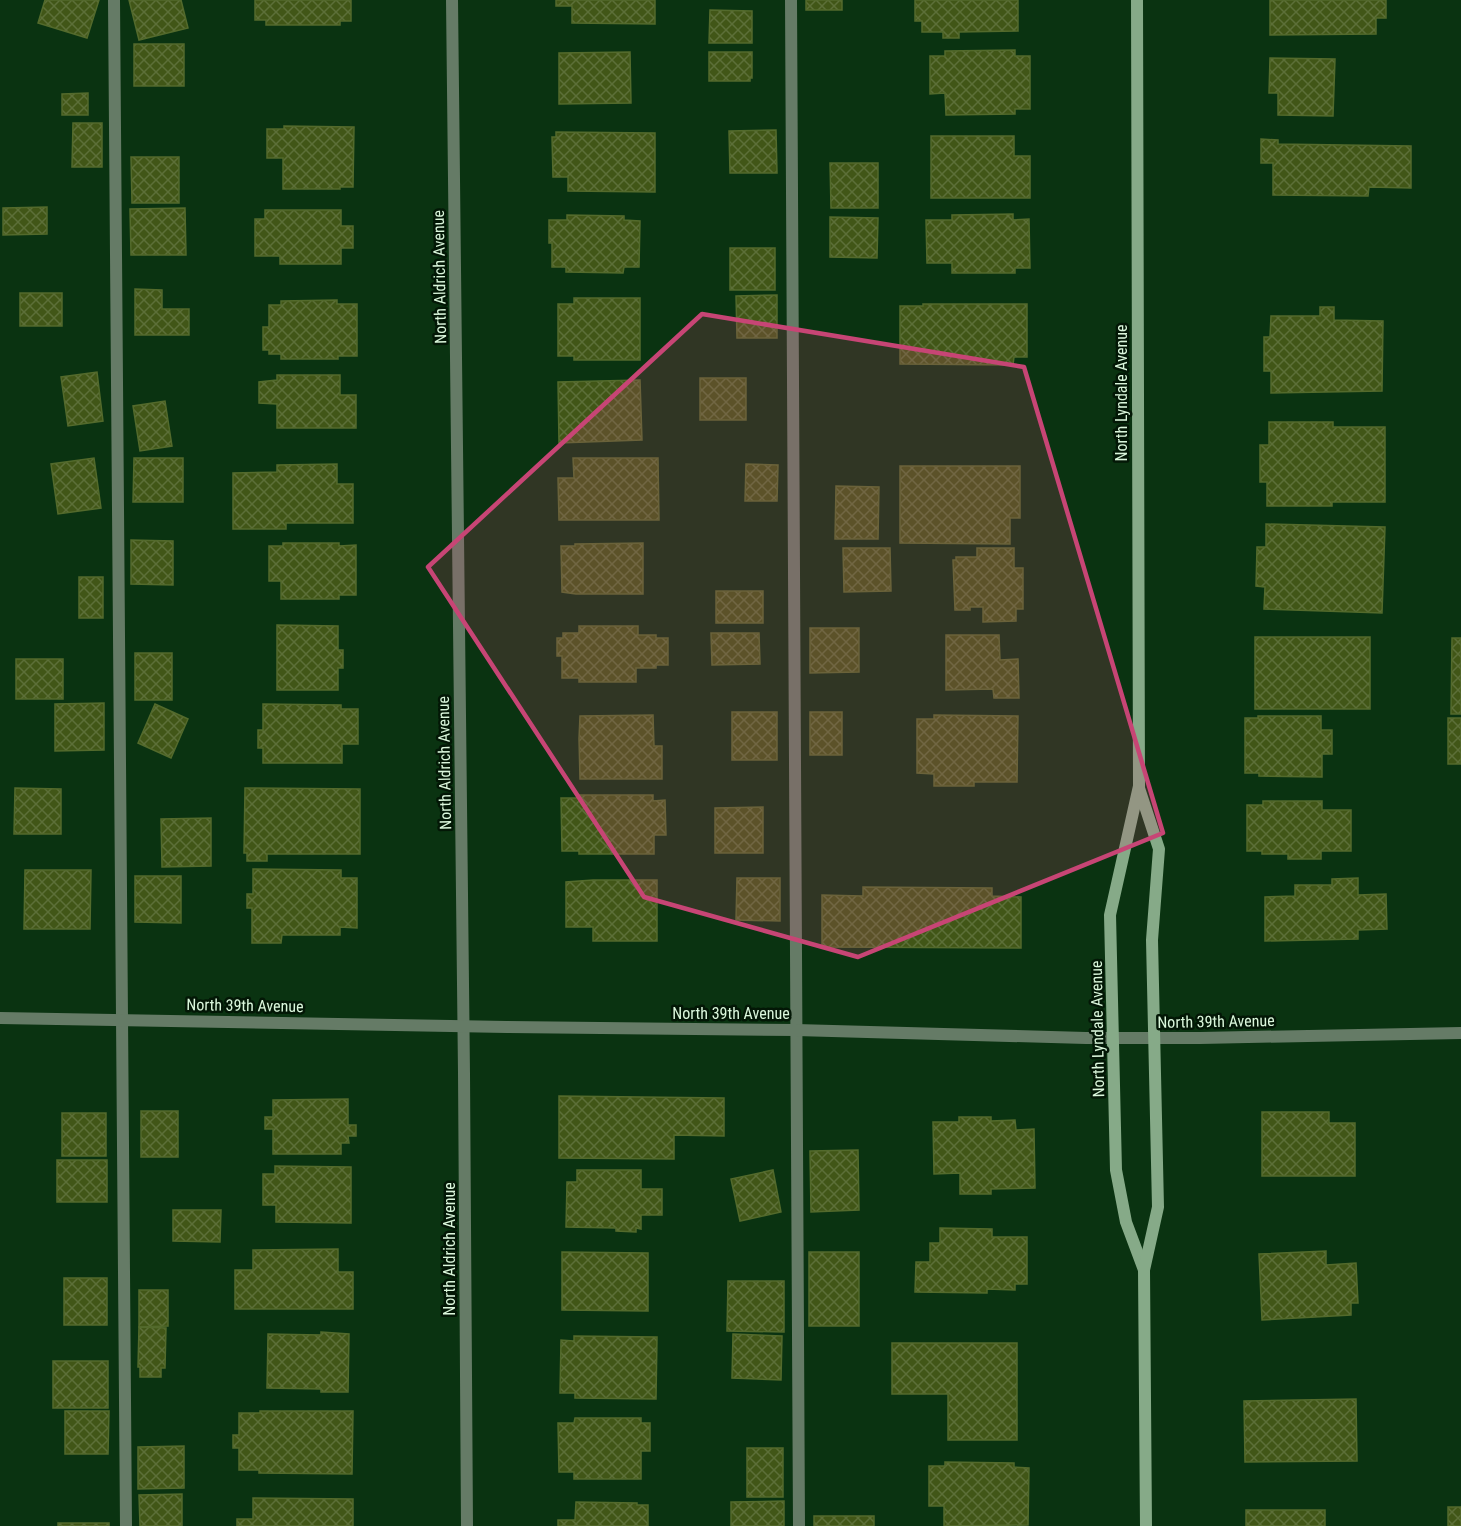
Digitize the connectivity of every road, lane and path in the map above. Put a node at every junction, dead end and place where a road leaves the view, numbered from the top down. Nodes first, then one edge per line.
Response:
1 (114, 0) edge
2 (452, 0) edge
3 (791, 0) edge
4 (1137, 0) edge
5 (1139, 786) junction
6 (0, 1018) edge
7 (122, 1019) junction
8 (464, 1027) junction
9 (796, 1030) junction
10 (1461, 1033) edge
11 (1114, 1037) junction
12 (1154, 1038) junction
13 (1144, 1270) junction
14 (126, 1526) edge
15 (467, 1526) edge
16 (799, 1526) edge
17 (1146, 1526) edge

1 - 7 street
2 - 8 street, North Aldrich Avenue
3 - 9 street
4 - 5 street, North Lyndale Avenue
5 - 11 street, North Lyndale Avenue
5 - 12 street, North Lyndale Avenue
6 - 7 street, North 39th Avenue
7 - 8 street, North 39th Avenue
7 - 14 street
8 - 9 street, North 39th Avenue
8 - 15 street, North Aldrich Avenue
9 - 11 street, North 39th Avenue
9 - 16 street
10 - 12 street, North 39th Avenue
11 - 12 street, North 39th Avenue
11 - 13 street, North Lyndale Avenue
12 - 13 street, North Lyndale Avenue
13 - 17 street, North Lyndale Avenue

